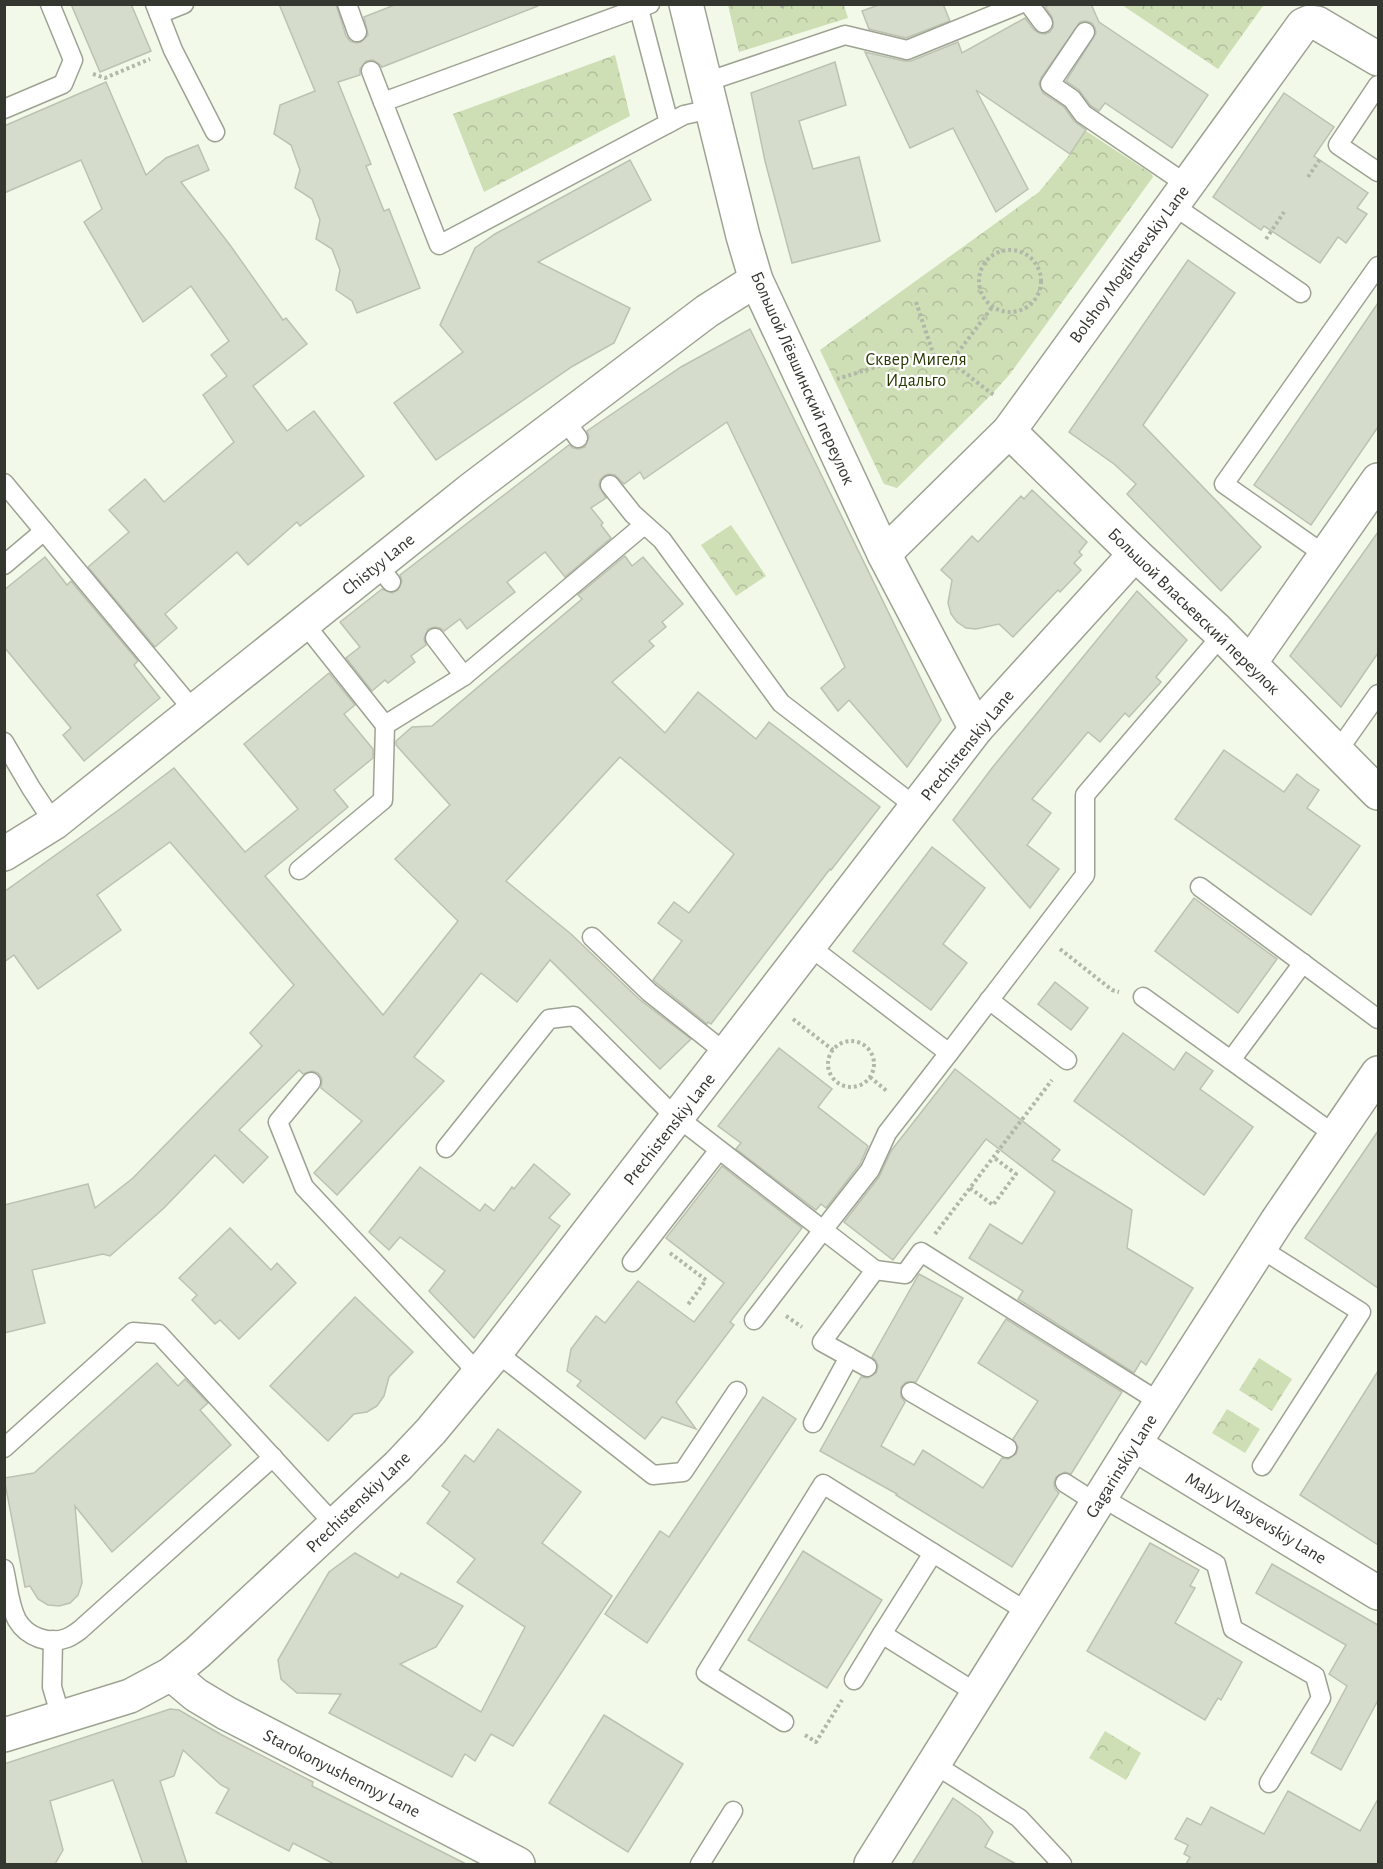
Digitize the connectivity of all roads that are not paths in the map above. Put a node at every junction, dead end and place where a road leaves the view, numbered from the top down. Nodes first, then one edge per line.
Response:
1 (50, 4) edge
2 (184, 4) edge
3 (348, 4) edge
4 (686, 4) edge
5 (1020, 4) edge
6 (1029, 4) edge
7 (645, 7) edge
8 (157, 9) edge
9 (1043, 23) dead end
10 (357, 32) dead end
11 (1085, 32) dead end
12 (1378, 59) edge
13 (371, 71) dead end
14 (1378, 85) edge
15 (709, 95) junction
16 (383, 102) junction
17 (4, 109) edge
18 (669, 123) junction
19 (215, 132) dead end
20 (1378, 172) edge
21 (1179, 194) junction
22 (1378, 266) edge
23 (756, 280) junction
24 (1301, 293) dead end
25 (1009, 431) junction
26 (1378, 480) edge
27 (4, 483) edge
28 (610, 485) dead end
29 (644, 525) junction
30 (44, 531) junction
31 (884, 554) junction
32 (1135, 554) junction
33 (1325, 555) junction
34 (4, 565) edge
35 (303, 623) junction
36 (1222, 635) junction
37 (435, 638) dead end
38 (1250, 663) junction
39 (464, 676) junction
40 (1378, 694) edge
41 (194, 711) junction
42 (385, 725) junction
43 (976, 729) junction
44 (4, 742) edge
45 (1337, 752) junction
46 (1378, 793) edge
47 (916, 807) junction
48 (54, 823) junction
49 (4, 854) edge
50 (299, 870) dead end
51 (1200, 887) dead end
52 (592, 937) dead end
53 (809, 946) junction
54 (1303, 963) junction
55 (1143, 997) road end
56 (989, 1000) junction
57 (1378, 1019) edge
58 (949, 1053) junction
59 (727, 1054) junction
60 (1068, 1060) road end
61 (1231, 1060) junction
62 (1378, 1073) edge
63 (311, 1082) dead end
64 (677, 1118) junction
65 (1335, 1135) junction
66 (446, 1148) dead end
67 (719, 1150) junction
68 (823, 1230) junction
69 (1260, 1248) junction
70 (632, 1262) dead end
71 (875, 1270) junction
72 (754, 1320) dead end
73 (849, 1358) junction
74 (487, 1363) junction
75 (867, 1367) dead end
76 (737, 1391) dead end
77 (911, 1392) dead end
78 (1161, 1403) junction
79 (813, 1423) dead end
80 (1134, 1444) junction
81 (4, 1448) edge
82 (1007, 1448) dead end
83 (273, 1458) junction
84 (1262, 1466) dead end
85 (1065, 1483) dead end
86 (1100, 1500) junction
87 (335, 1525) junction
88 (933, 1553) junction
89 (4, 1569) edge
90 (1378, 1593) edge
91 (1029, 1613) junction
92 (882, 1634) junction
93 (53, 1640) junction
94 (171, 1674) junction
95 (854, 1680) road end
96 (978, 1694) junction
97 (61, 1717) junction
98 (784, 1722) road end
99 (4, 1735) edge
100 (934, 1764) junction
101 (1269, 1783) dead end
102 (733, 1810) dead end
103 (518, 1864) edge
104 (700, 1864) edge
105 (871, 1864) edge
106 (1062, 1864) edge

1 - 17 lane
2 - 8 lane
3 - 10 lane
4 - 15 street, Большой Лёвшинский переулок
5 - 15 lane
6 - 9 lane
7 - 16 lane
7 - 18 lane
8 - 19 lane
11 - 21 lane
12 - 21 street, Bolshoy Mogiltsevskiy Lane
13 - 16 lane
14 - 20 lane
15 - 18 lane
15 - 23 street, Большой Лёвшинский переулок
16 - 18 lane
21 - 24 lane
21 - 25 street, Bolshoy Mogiltsevskiy Lane
22 - 33 lane
23 - 31 street, Большой Лёвшинский переулок
23 - 35 street, Chistyy Lane
25 - 31 street, Bolshoy Mogiltsevskiy Lane
25 - 32 street, Большой Власьевский переулок
26 - 33 street
27 - 30 lane
28 - 29 lane
29 - 39 lane
29 - 47 lane
30 - 34 lane
30 - 41 lane
31 - 43 street, Большой Лёвшинский переулок
32 - 36 street, Большой Власьевский переулок
32 - 43 street, Prechistenskiy Lane
33 - 38 street
35 - 41 street, Chistyy Lane
35 - 42 lane
36 - 38 street, Большой Власьевский переулок
36 - 56 lane
37 - 39 lane
38 - 45 street, Большой Власьевский переулок
39 - 42 lane
40 - 45 lane
41 - 48 street, Chistyy Lane
42 - 50 lane
43 - 47 street, Prechistenskiy Lane
44 - 48 lane
45 - 46 street, Большой Власьевский переулок
47 - 53 street, Prechistenskiy Lane
48 - 49 street, Chistyy Lane
51 - 54 lane
52 - 59 lane
53 - 58 lane
53 - 59 street, Prechistenskiy Lane
54 - 57 lane
54 - 61 lane
55 - 61 lane
56 - 58 lane
56 - 60 lane
58 - 68 lane
59 - 64 street, Prechistenskiy Lane
61 - 65 lane
62 - 65 street, Gagarinskiy Lane
63 - 74 lane
64 - 66 lane
64 - 67 lane
64 - 74 street, Prechistenskiy Lane
65 - 69 street, Gagarinskiy Lane
67 - 68 lane
67 - 70 lane
68 - 71 lane
68 - 72 lane
69 - 78 street, Gagarinskiy Lane
69 - 84 lane
71 - 73 lane
71 - 78 lane
73 - 75 lane
73 - 79 lane
74 - 76 lane
74 - 87 street, Prechistenskiy Lane
77 - 82 lane
78 - 80 street, Gagarinskiy Lane
80 - 86 street, Gagarinskiy Lane
80 - 90 street, Malyy Vlasyevskiy Lane
81 - 83 lane
83 - 87 lane
83 - 93 lane
85 - 86 lane
86 - 91 street, Gagarinskiy Lane
86 - 101 lane
87 - 94 street, Prechistenskiy Lane
88 - 91 lane
88 - 92 lane
88 - 98 lane
89 - 93 lane
91 - 96 street, Gagarinskiy Lane
92 - 95 lane
92 - 96 lane
93 - 97 lane
94 - 97 street, Prechistenskiy Lane
94 - 103 street, Starokonyushennyy Lane
96 - 100 street, Gagarinskiy Lane
97 - 99 street, Prechistenskiy Lane
100 - 105 street, Gagarinskiy Lane
100 - 106 lane
102 - 104 lane

